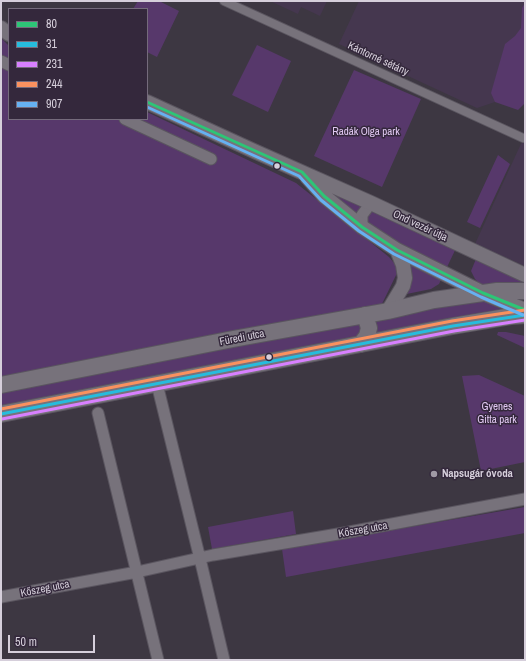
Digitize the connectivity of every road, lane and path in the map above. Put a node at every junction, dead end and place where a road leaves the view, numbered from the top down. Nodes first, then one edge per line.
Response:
1 (224, 1) edge
2 (148, 102) edge
3 (127, 120) edge
4 (523, 138) dead end
5 (211, 159) dead end
6 (302, 172) junction
7 (371, 203) junction
8 (362, 227) junction
9 (397, 250) junction
10 (525, 275) edge
11 (525, 291) edge
12 (483, 293) junction
13 (388, 310) junction
14 (525, 310) edge
15 (365, 315) junction
16 (525, 315) edge
17 (361, 344) junction
18 (1, 384) edge
19 (157, 384) junction
20 (98, 413) dead end
21 (1, 414) edge
22 (525, 499) edge
23 (200, 558) junction
24 (137, 572) junction
25 (1, 598) edge
26 (158, 660) edge
27 (224, 660) edge

1 - 4 street, Kántorné sétány
2 - 6 street, Ond vezér útja
3 - 5 street
6 - 7 street, Ond vezér útja
6 - 8 street, Ond vezér útja
7 - 8 street
7 - 10 street, Ond vezér útja
8 - 9 street, Ond vezér útja
9 - 12 street, Ond vezér útja
9 - 13 street
11 - 12 main road, Füredi utca
12 - 13 main road, Füredi utca
12 - 14 street, Ond vezér útja
13 - 15 main road, Füredi utca
15 - 17 main road
15 - 18 main road, Füredi utca
16 - 17 main road
17 - 19 main road
19 - 21 main road
19 - 23 street
20 - 24 street
22 - 23 street, Kőszeg utca
23 - 24 street, Kőszeg utca
23 - 27 street
24 - 25 street, Kőszeg utca
24 - 26 street

